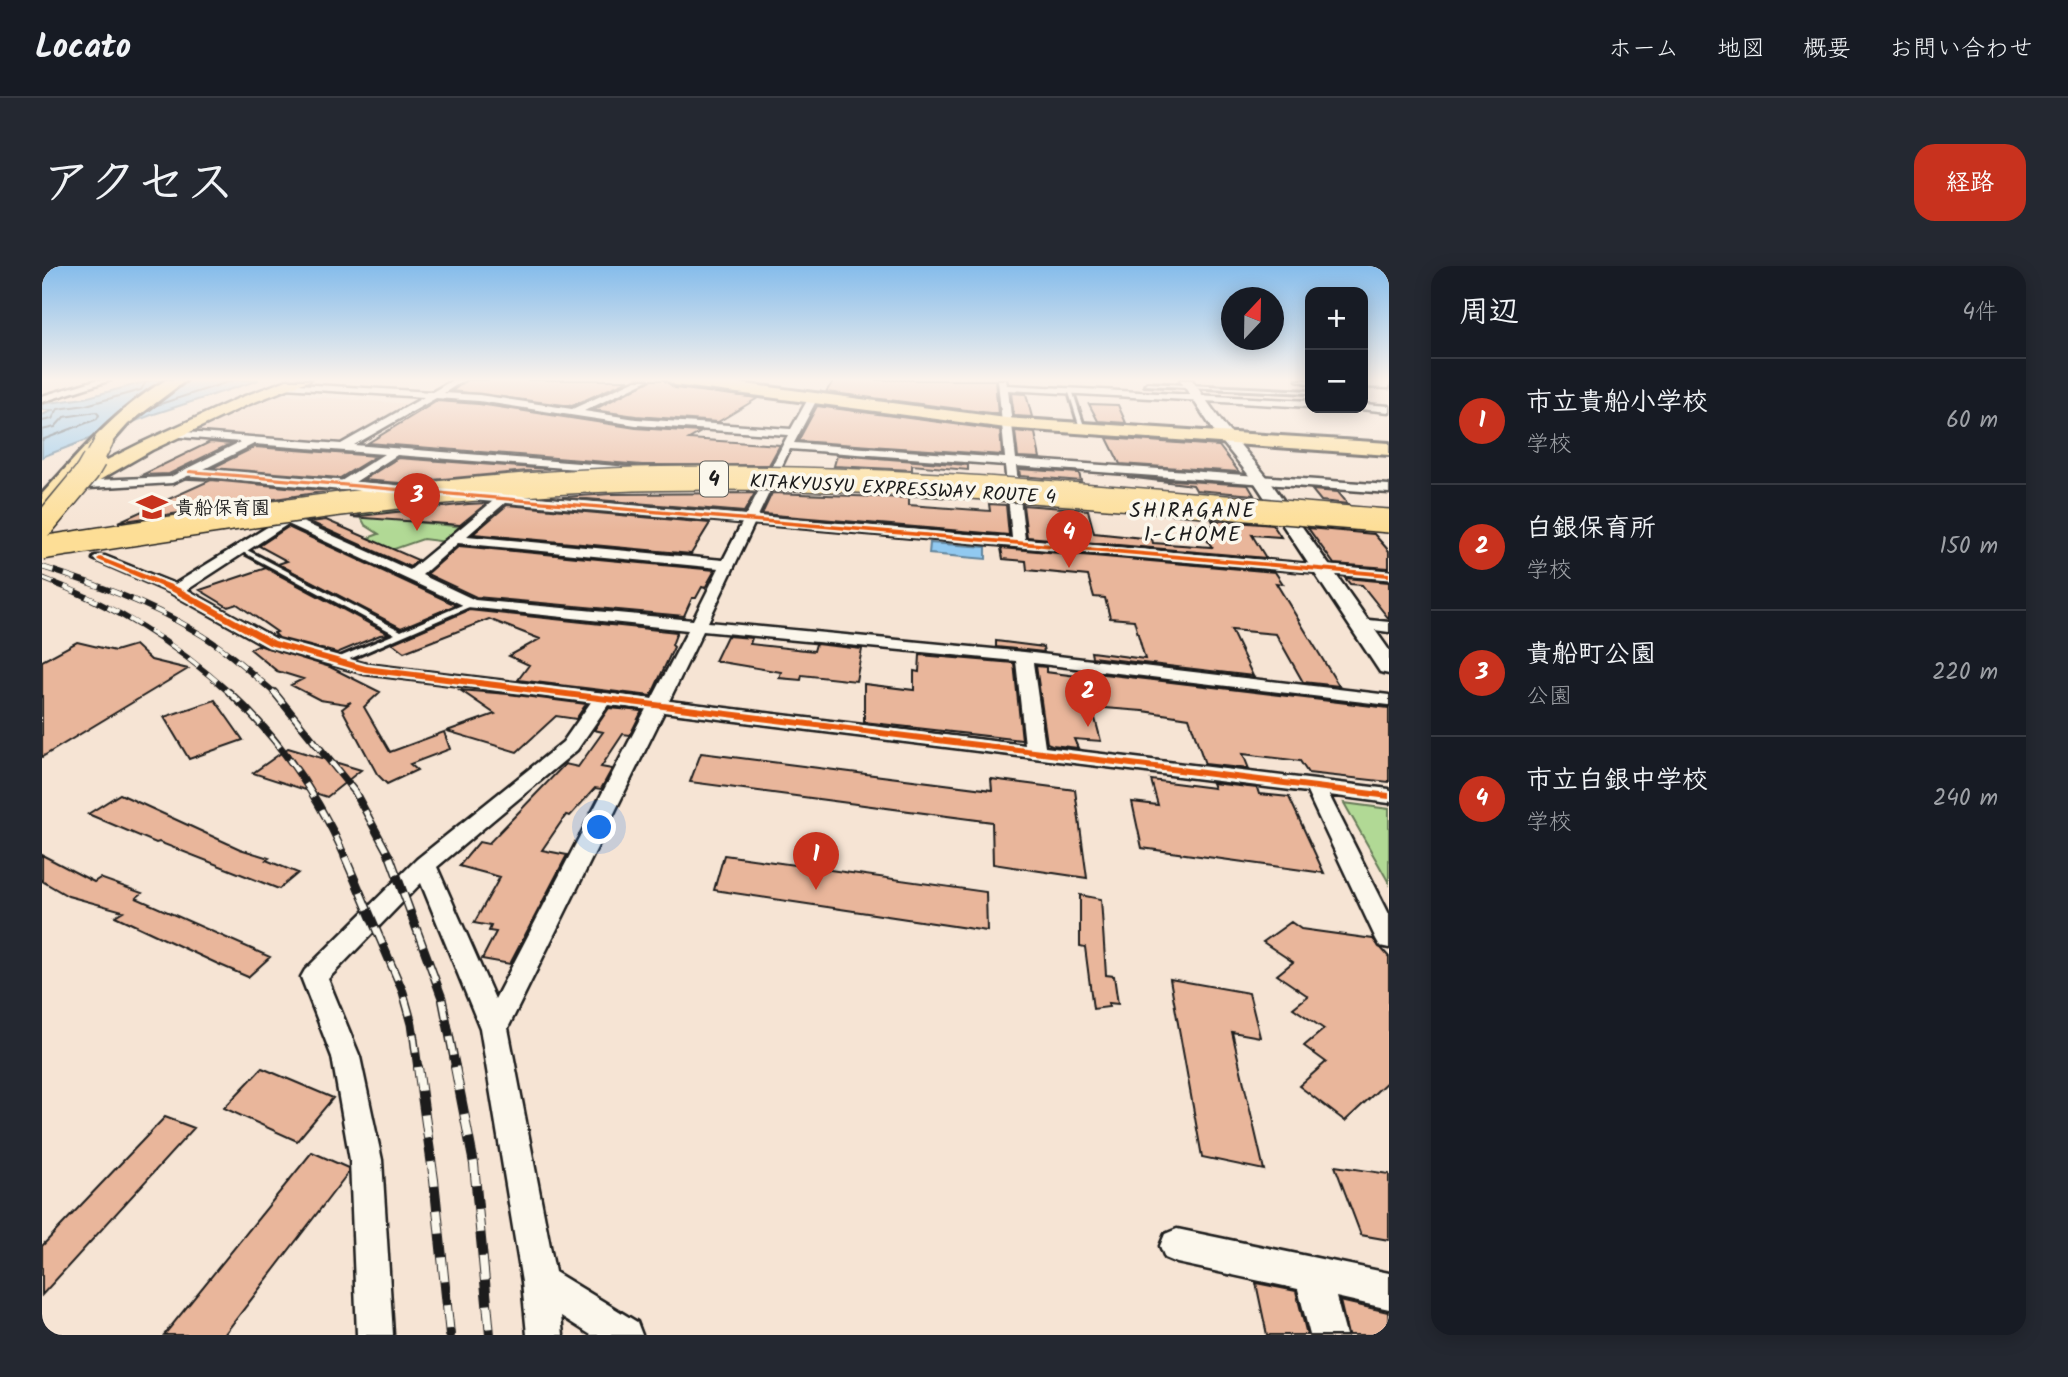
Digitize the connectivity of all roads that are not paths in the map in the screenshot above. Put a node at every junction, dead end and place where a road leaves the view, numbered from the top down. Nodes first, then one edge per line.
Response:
1 (94, 430) edge
2 (115, 430) edge
3 (182, 430) edge
4 (373, 430) edge
5 (761, 430) edge
6 (1007, 430) edge
7 (1128, 430) edge
8 (1141, 430) edge
9 (1221, 430) edge
10 (795, 432) joint
11 (173, 434) junction
12 (1226, 437) junction
13 (253, 440) junction
14 (104, 441) junction
15 (788, 446) junction
16 (343, 447) junction
17 (1389, 447) edge
18 (394, 452) junction
19 (544, 463) junction
20 (1010, 463) junction
21 (190, 472) junction
22 (45, 477) edge
23 (1261, 480) junction
24 (770, 481) junction
25 (72, 485) junction
26 (343, 485) junction
27 (1389, 489) edge
28 (504, 498) junction
29 (42, 507) edge
30 (1389, 515) edge
31 (287, 519) junction
32 (750, 519) junction
33 (1389, 521) edge
34 (42, 526) edge
35 (456, 539) junction
36 (42, 541) edge
37 (1019, 544) junction
38 (42, 548) edge
39 (241, 549) junction
40 (100, 559) dead end
41 (727, 565) junction
42 (1320, 569) junction
43 (1389, 575) edge
44 (411, 576) junction
45 (176, 590) junction
46 (472, 604) junction
47 (1359, 624) junction
48 (698, 626) junction
49 (1389, 627) edge
50 (399, 633) junction
51 (1024, 657) junction
52 (338, 661) junction
53 (1389, 667) edge
54 (601, 700) junction
55 (1389, 700) edge
56 (656, 706) junction
57 (1036, 752) junction
58 (1315, 787) junction
59 (1389, 796) edge
60 (425, 865) junction
61 (1386, 927) edge
62 (494, 1028) junction
63 (1177, 1246) dead end
64 (1312, 1275) junction
65 (540, 1282) junction
66 (1389, 1291) edge
67 (375, 1335) edge
68 (545, 1335) edge
69 (624, 1335) edge
70 (1328, 1335) edge

1 - 22 highway
2 - 14 highway
3 - 11 main road
4 - 16 street
5 - 10 street
6 - 20 street
7 - 12 highway
8 - 12 highway
9 - 12 street
10 - 15 street
11 - 13 street
11 - 25 main road
12 - 17 highway
12 - 23 street
13 - 16 street
13 - 21 street
14 - 29 highway, bridge
14 - 34 highway, bridge
15 - 20 street
15 - 24 street
16 - 18 street
18 - 19 street
18 - 26 street
19 - 24 street
19 - 28 street
20 - 23 street
20 - 37 street
21 - 25 street
21 - 26 street
23 - 27 street
23 - 42 street
24 - 32 street
25 - 29 main road
26 - 28 street
26 - 31 street
28 - 32 street
28 - 35 street
30 - 36 highway, KITAKYUSYU EXPRESSWAY ROUTE 4 / 4, bridge
31 - 39 street
31 - 44 street
32 - 37 street
32 - 41 street
33 - 38 highway, KITAKYUSYU EXPRESSWAY ROUTE 4 / 4, bridge
35 - 41 street
35 - 44 street
37 - 42 street
39 - 45 street
39 - 50 lane
40 - 45 street
41 - 48 street
42 - 43 street
42 - 47 street
44 - 46 street
45 - 52 street
46 - 48 street
46 - 50 lane
47 - 49 street
47 - 53 street
48 - 51 street
48 - 56 street
50 - 52 lane
51 - 55 street
51 - 57 street
52 - 54 street
54 - 56 street
54 - 60 street
56 - 57 street
56 - 62 street
57 - 58 street
58 - 59 street
58 - 61 street
60 - 62 street
60 - 67 street
62 - 65 street
63 - 64 street
64 - 66 street
64 - 70 street
65 - 68 street
65 - 69 street

